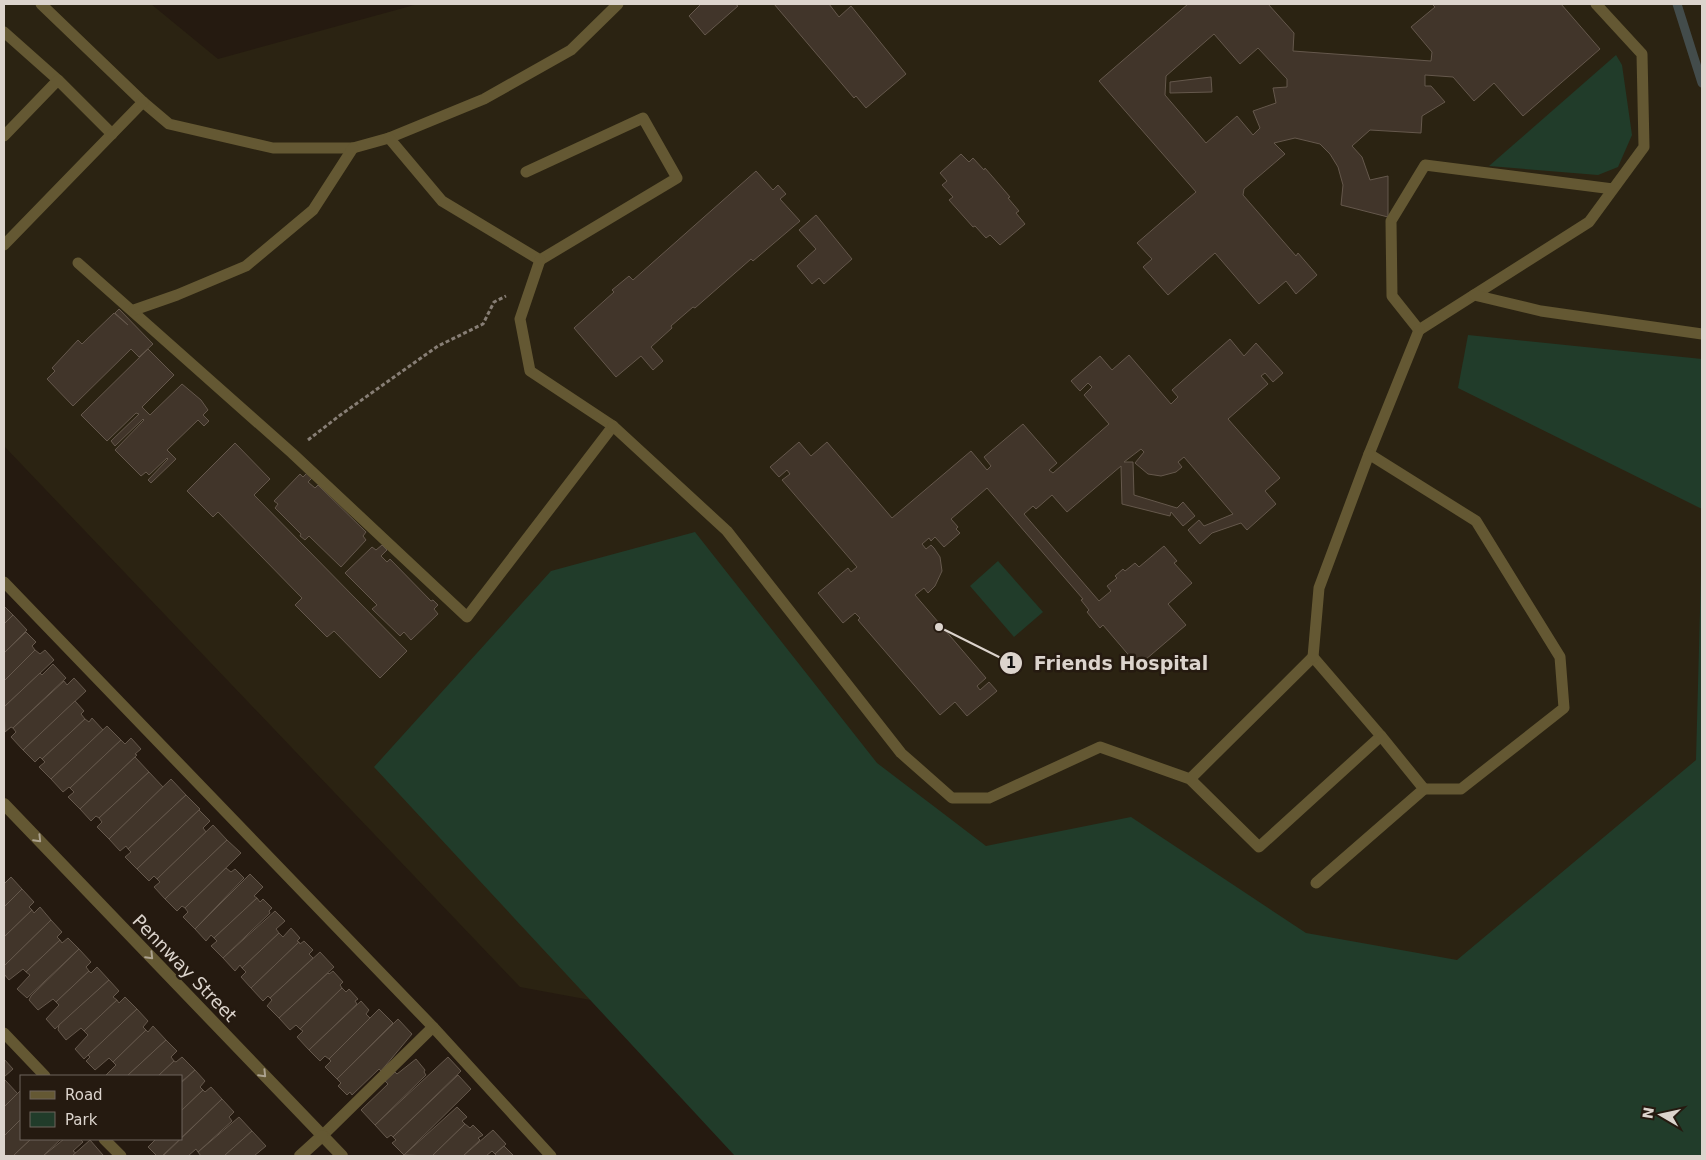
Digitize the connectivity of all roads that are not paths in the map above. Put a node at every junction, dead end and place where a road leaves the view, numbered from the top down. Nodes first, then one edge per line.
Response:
1 (41, 4) edge
2 (618, 4) edge
3 (1596, 4) edge
4 (4, 32) edge
5 (58, 80) junction
6 (142, 102) junction
7 (112, 134) junction
8 (4, 136) edge
9 (389, 138) junction
10 (352, 148) junction
11 (526, 172) dead end
12 (1613, 189) junction
13 (4, 245) edge
14 (540, 260) junction
15 (78, 263) dead end
16 (1474, 295) junction
17 (134, 310) junction
18 (1418, 330) junction
19 (1702, 334) edge
20 (613, 426) junction
21 (1369, 454) junction
22 (4, 582) edge
23 (1313, 657) junction
24 (1381, 736) junction
25 (1190, 778) junction
26 (1424, 789) junction
27 (4, 804) edge
28 (1316, 883) dead end
29 (433, 1027) junction
30 (4, 1033) edge
31 (44, 1075) edge
32 (322, 1136) junction
33 (105, 1140) edge
34 (121, 1156) edge
35 (300, 1156) edge
36 (342, 1156) edge
37 (551, 1156) edge

1 - 6 lane
2 - 9 lane
3 - 12 lane
4 - 5 lane
5 - 7 lane
5 - 8 lane
6 - 7 lane
6 - 10 lane
7 - 13 lane
9 - 10 lane
9 - 14 lane
10 - 17 lane
11 - 14 lane
12 - 16 lane
12 - 18 lane
14 - 20 lane
15 - 17 lane
16 - 18 lane
16 - 19 lane
17 - 20 lane
18 - 21 lane
20 - 25 lane
21 - 23 lane
21 - 26 lane
22 - 29 lane
23 - 24 lane
23 - 25 lane
24 - 25 lane
24 - 26 lane
26 - 28 lane
27 -> 32 street, Pennway Street
29 - 32 lane
29 - 37 lane
30 - 31 lane
32 - 35 street
32 - 36 street, Pennway Street
33 - 34 lane

